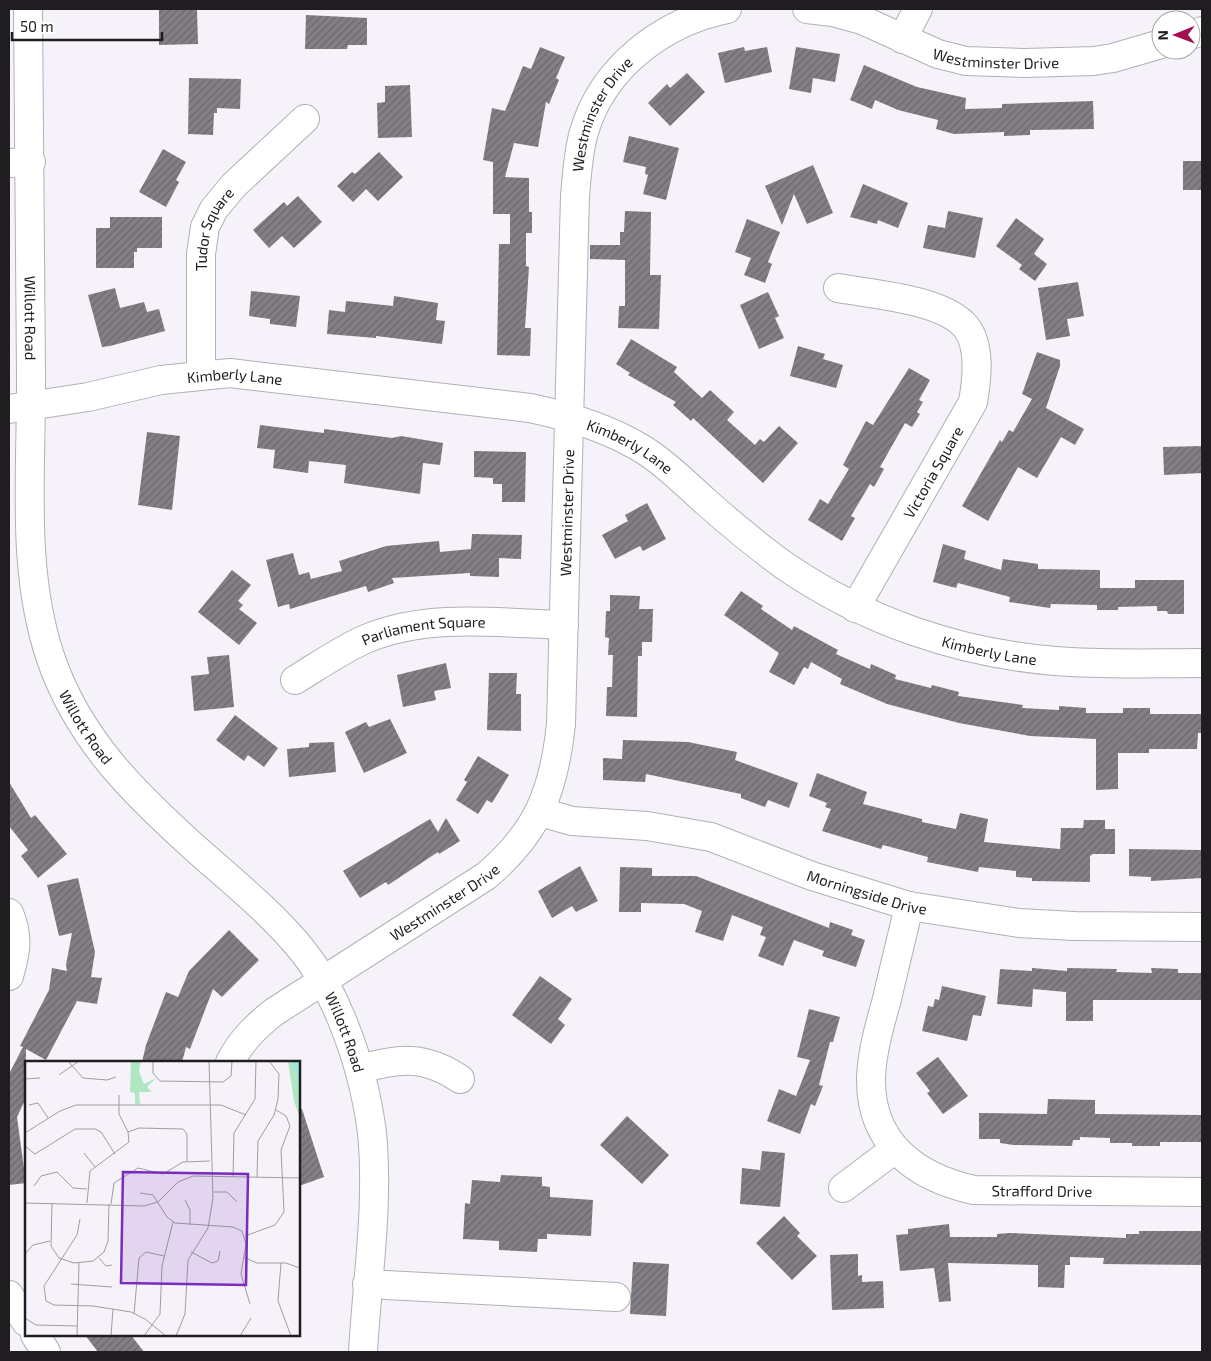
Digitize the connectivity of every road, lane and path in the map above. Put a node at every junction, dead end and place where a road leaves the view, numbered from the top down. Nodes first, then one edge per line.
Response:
1 (28, 9) edge
2 (727, 9) edge
3 (807, 9) edge
4 (918, 9) edge
5 (674, 17) edge
6 (902, 40) junction
7 (1151, 47) edge
8 (305, 119) dead end
9 (20, 163) edge
10 (838, 288) dead end
11 (201, 374) junction
12 (20, 408) edge
13 (569, 416) junction
14 (855, 608) junction
15 (564, 624) junction
16 (1202, 663) edge
17 (295, 680) dead end
18 (540, 812) junction
19 (909, 906) junction
20 (9, 913) edge
21 (1202, 927) edge
22 (9, 976) edge
23 (323, 981) junction
24 (230, 1061) edge
25 (359, 1069) junction
26 (460, 1079) dead end
27 (895, 1149) junction
28 (843, 1188) dead end
29 (1202, 1192) edge
30 (367, 1284) junction
31 (9, 1295) edge
32 (616, 1297) dead end
33 (25, 1320) edge
34 (36, 1336) edge
35 (46, 1352) edge
36 (363, 1352) edge

1 - 9 street, Willott Road
2 - 5 street, Westminster Drive
3 - 6 street, Westminster Drive
4 - 6 street
5 - 13 street, Westminster Drive
6 - 7 street, Westminster Drive
8 - 11 street, Tudor Square
9 - 12 street, Willott Road
10 - 14 street, Victoria Square
11 - 12 street, Kimberly Lane
11 - 13 street, Kimberly Lane
12 - 23 street, Willott Road
13 - 14 street, Kimberly Lane
13 - 15 street, Westminster Drive
14 - 16 street, Kimberly Lane
15 - 17 street, Parliament Square
15 - 18 street, Westminster Drive
18 - 19 street, Morningside Drive
18 - 23 street, Westminster Drive
19 - 21 street, Morningside Drive
19 - 27 street, Strafford Drive
20 - 22 street
23 - 24 street, Westminster Drive
23 - 25 street, Willott Road
25 - 26 street
25 - 30 street, Willott Road
27 - 28 street
27 - 29 street, Strafford Drive
30 - 32 street
30 - 36 street, Willott Road
31 - 33 street
34 - 35 street

